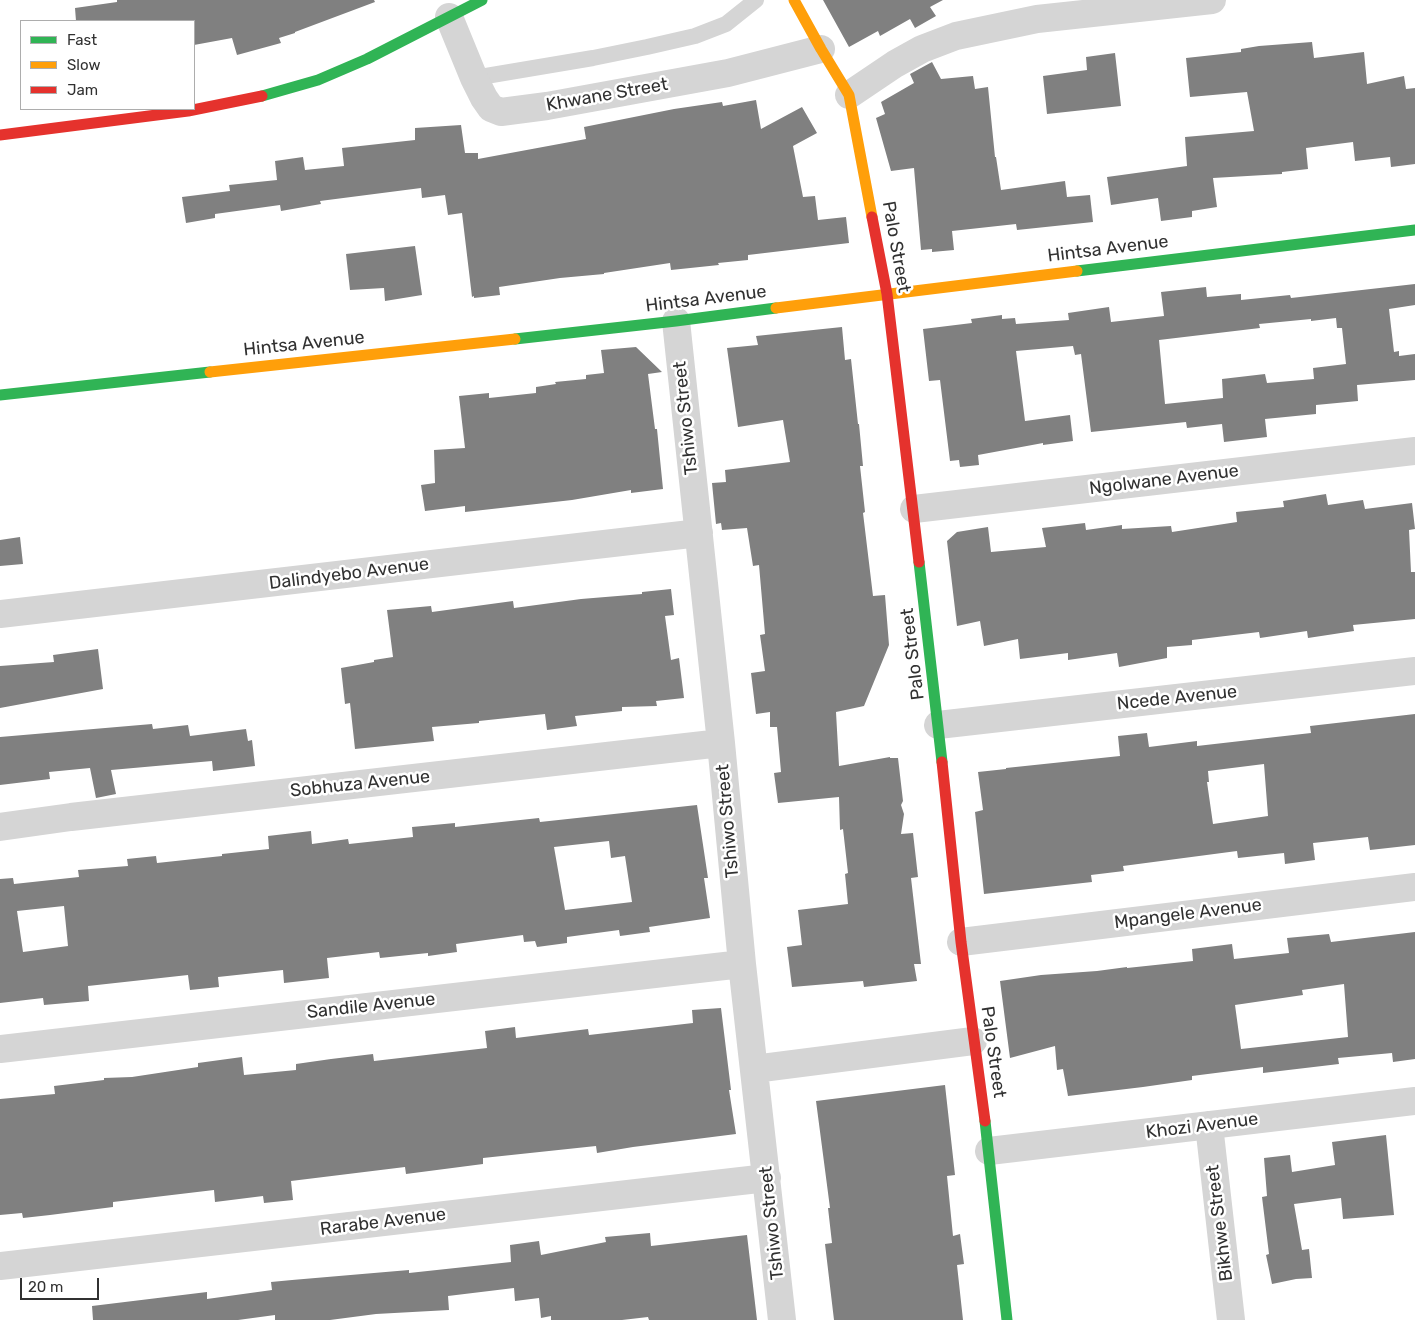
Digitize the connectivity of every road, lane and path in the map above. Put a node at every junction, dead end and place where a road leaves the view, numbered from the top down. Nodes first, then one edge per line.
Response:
1 (482, 0) edge
2 (756, 0) edge
3 (794, 0) edge
4 (1212, 0) edge
5 (450, 17) junction
6 (821, 49) junction
7 (474, 78) junction
8 (849, 95) junction
9 (193, 110) edge
10 (195, 110) edge
11 (0, 135) edge
12 (1415, 230) edge
13 (887, 294) junction
14 (676, 321) junction
15 (0, 395) edge
16 (1415, 451) edge
17 (914, 509) junction
18 (699, 533) junction
19 (0, 614) edge
20 (1415, 671) edge
21 (938, 725) junction
22 (721, 743) junction
23 (0, 827) edge
24 (1415, 887) edge
25 (961, 942) junction
26 (742, 964) junction
27 (973, 1040) junction
28 (0, 1049) edge
29 (754, 1069) junction
30 (1415, 1101) edge
31 (1209, 1125) junction
32 (989, 1151) junction
33 (767, 1178) junction
34 (0, 1266) edge
35 (782, 1320) edge
36 (1007, 1320) edge
37 (1232, 1320) edge

1 - 5 street
2 - 7 lane
3 - 6 street, Palo Street
4 - 8 street
5 - 7 street, Khwane Street
5 - 10 street
6 - 7 street, Khwane Street
6 - 8 street, Palo Street
8 - 13 street, Palo Street
9 - 11 street
12 - 13 street, Hintsa Avenue
13 - 14 street, Hintsa Avenue
13 - 17 street, Palo Street
14 - 15 street, Hintsa Avenue
14 - 18 street, Tshiwo Street
16 - 17 street, Ngolwane Avenue
17 - 21 street, Palo Street
18 - 19 street, Dalindyebo Avenue
18 - 22 street, Tshiwo Street
20 - 21 street, Ncede Avenue
21 - 25 street, Palo Street
22 - 23 street, Sobhuza Avenue
22 - 26 street, Tshiwo Street
24 - 25 street, Mpangele Avenue
25 - 27 street, Palo Street
26 - 28 street, Sandile Avenue
26 - 29 street, Tshiwo Street
27 - 29 street
27 - 32 street, Palo Street
29 - 33 street, Tshiwo Street
30 - 31 street, Khozi Avenue
31 - 32 street, Khozi Avenue
31 - 37 street, Bikhwe Street
32 - 36 street, Palo Street
33 - 34 street, Rarabe Avenue
33 - 35 street, Tshiwo Street

